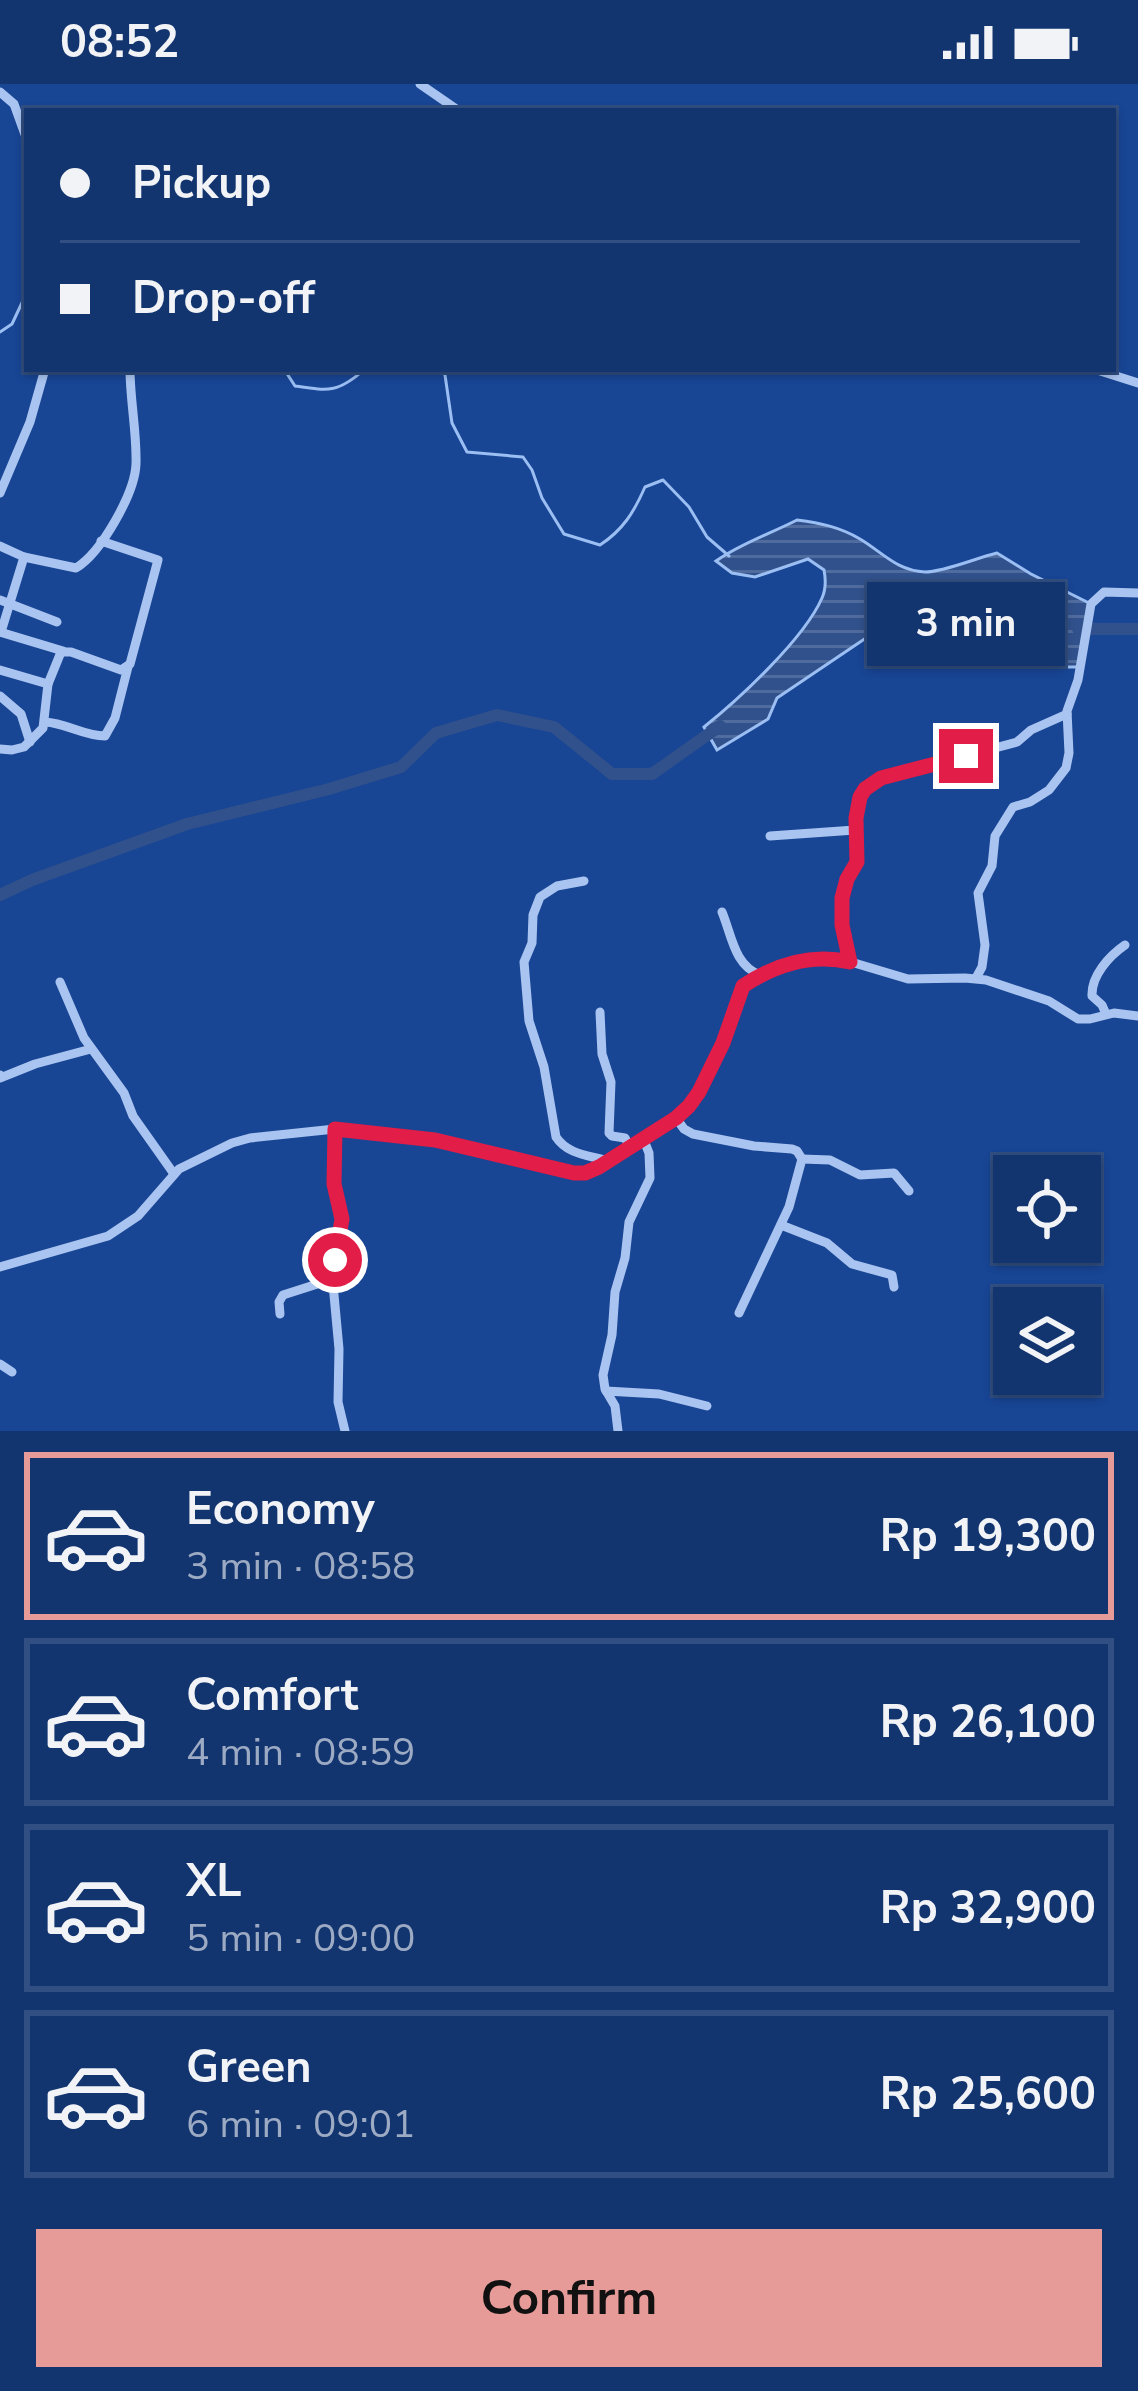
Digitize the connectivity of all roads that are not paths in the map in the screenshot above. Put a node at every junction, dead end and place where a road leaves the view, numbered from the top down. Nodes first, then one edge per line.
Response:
1 (420, 84) edge
2 (443, 84) edge
3 (0, 92) edge
4 (434, 96) junction
5 (453, 108) edge
6 (24, 130) edge
7 (44, 372) edge
8 (130, 372) edge
9 (1104, 372) edge
10 (1138, 382) edge
11 (0, 493) edge
12 (101, 541) junction
13 (0, 546) edge
14 (24, 557) junction
15 (1138, 593) edge
16 (4, 601) edge
17 (57, 622) dead end
18 (1, 632) edge
19 (63, 651) junction
20 (128, 667) junction
21 (0, 670) edge
22 (48, 684) junction
23 (0, 696) edge
24 (1066, 714) junction
25 (45, 722) junction
26 (30, 742) junction
27 (0, 749) edge
28 (855, 830) junction
29 (770, 836) dead end
30 (584, 880) dead end
31 (722, 911) dead end
32 (1125, 945) dead end
33 (850, 962) junction
34 (761, 976) junction
35 (976, 978) junction
36 (60, 982) dead end
37 (599, 1012) dead end
38 (1106, 1014) junction
39 (1138, 1016) edge
40 (91, 1048) junction
41 (0, 1075) edge
42 (676, 1118) junction
43 (335, 1129) junction
44 (643, 1138) junction
45 (629, 1148) junction
46 (802, 1159) junction
47 (608, 1161) junction
48 (174, 1174) junction
49 (909, 1191) dead end
50 (781, 1225) junction
51 (0, 1267) edge
52 (333, 1279) junction
53 (894, 1287) dead end
54 (739, 1313) dead end
55 (280, 1314) dead end
56 (0, 1364) edge
57 (12, 1372) dead end
58 (606, 1390) junction
59 (707, 1406) dead end
60 (345, 1431) edge
61 (618, 1431) edge

1 - 4 street
2 - 4 street
3 - 6 street
4 - 5 street
7 - 11 street
8 - 12 street
9 - 10 street
12 - 14 street
12 - 20 street
13 - 14 street
14 - 16 street
15 - 24 street
16 - 17 street
16 - 18 street
18 - 19 street
19 - 20 street
19 - 22 street
20 - 25 street
21 - 22 street
22 - 25 street
23 - 26 street
24 - 28 street
24 - 35 street
25 - 26 street
26 - 27 street
28 - 29 street
28 - 33 street
30 - 47 street
31 - 34 street
32 - 38 street
33 - 34 street
33 - 35 street
34 - 42 street
35 - 38 street
36 - 40 street
37 - 45 street
38 - 39 street
40 - 41 street
40 - 48 street
42 - 44 street
42 - 46 street
43 - 47 street
43 - 48 street
43 - 52 street
44 - 45 street
44 - 58 street
45 - 47 street
46 - 49 street
46 - 50 street
48 - 51 street
50 - 53 street
50 - 54 street
52 - 55 street
52 - 60 street
56 - 57 street
58 - 59 street
58 - 61 street

